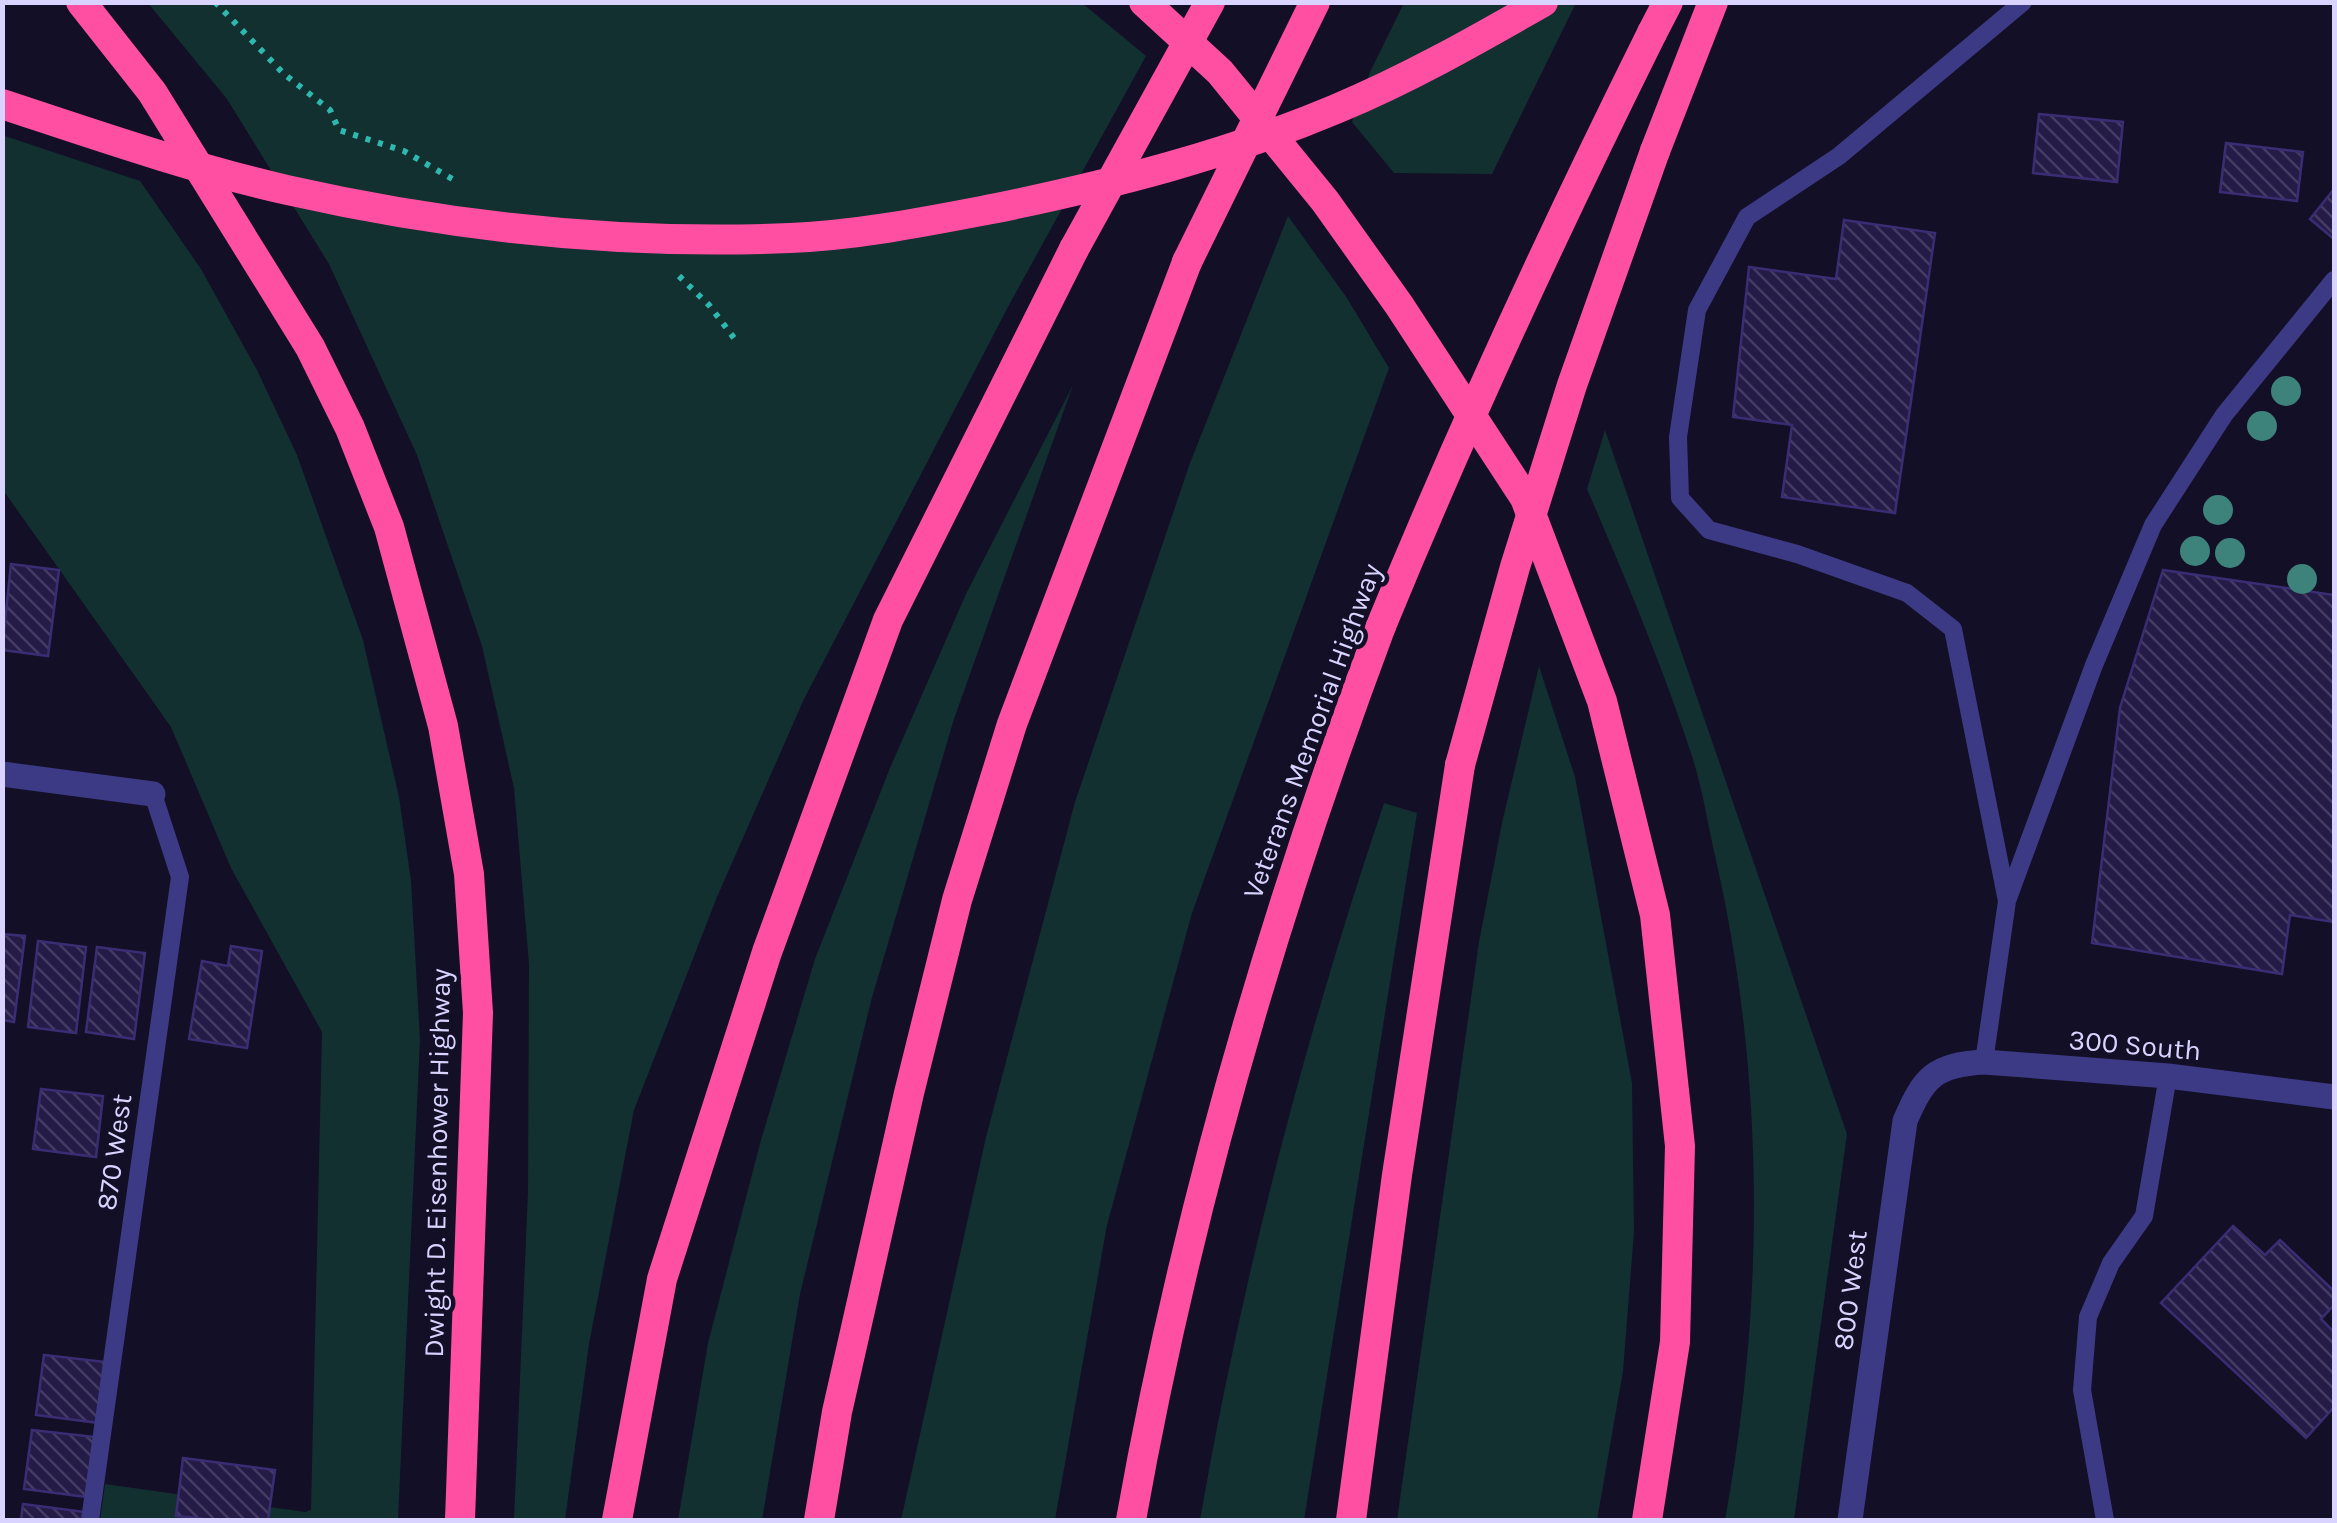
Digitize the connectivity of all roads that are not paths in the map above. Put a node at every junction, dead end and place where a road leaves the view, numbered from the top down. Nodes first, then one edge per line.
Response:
1 (81, 2) edge
2 (1144, 2) edge
3 (1210, 2) edge
4 (1314, 2) edge
5 (1543, 2) edge
6 (1668, 2) edge
7 (1713, 2) edge
8 (2023, 2) edge
9 (2, 104) edge
10 (2334, 280) edge
11 (2, 774) edge
12 (152, 794) joint
13 (2006, 901) junction
14 (1984, 1062) junction
15 (1932, 1074) joint
16 (2168, 1076) junction
17 (2334, 1098) edge
18 (90, 1520) edge
19 (460, 1520) edge
20 (616, 1520) edge
21 (819, 1520) edge
22 (1131, 1520) edge
23 (1351, 1520) edge
24 (1646, 1520) edge
25 (1850, 1520) edge
26 (2105, 1520) edge

1 - 19 highway, Dwight D. Eisenhower Highway
2 - 24 highway
3 - 20 highway, bridge
4 - 21 highway, bridge
5 - 9 highway, bridge
6 - 22 highway, Veterans Memorial Highway, bridge
7 - 23 highway, bridge
8 - 13 lane
10 - 13 lane
11 - 12 street
12 - 18 lane, 870 West
13 - 14 lane
14 - 15 street, 300 South
14 - 16 street, 300 South
15 - 25 street, 800 West
16 - 17 street, 300 South
16 - 26 lane

